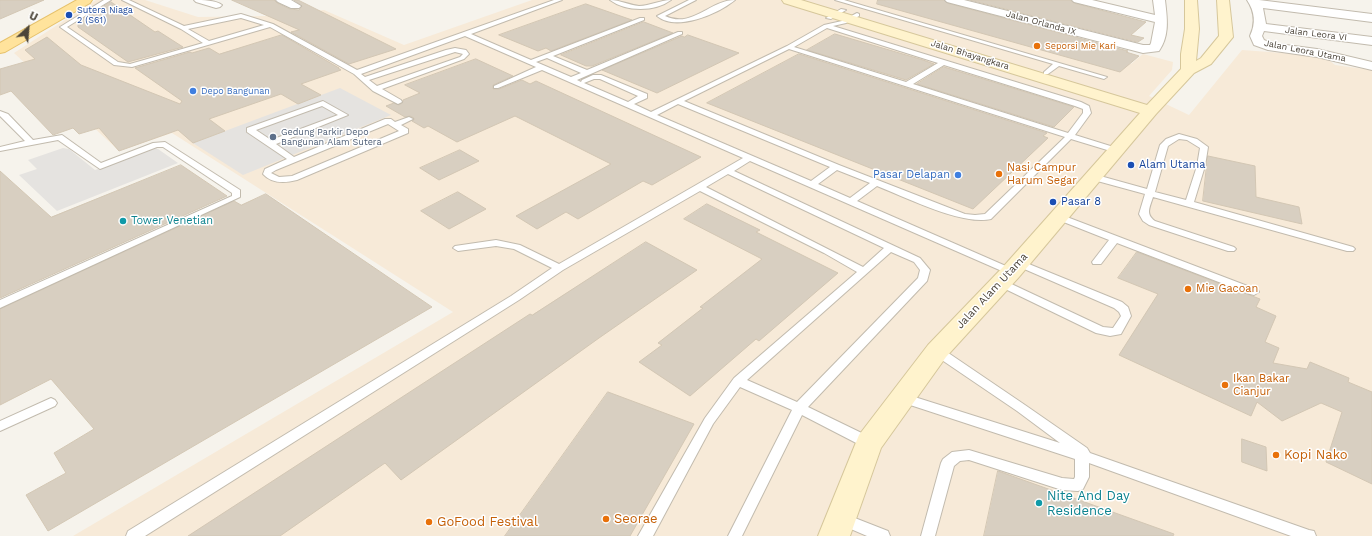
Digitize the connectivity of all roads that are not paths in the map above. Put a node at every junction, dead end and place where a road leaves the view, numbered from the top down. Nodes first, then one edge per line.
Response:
1 (65, 0) edge
2 (86, 0) edge
3 (108, 0) edge
4 (125, 0) edge
5 (200, 0) edge
6 (559, 0) edge
7 (613, 0) edge
8 (668, 0) edge
9 (693, 0) edge
10 (732, 0) edge
11 (788, 0) edge
12 (806, 0) edge
13 (951, 0) edge
14 (1078, 0) edge
15 (1159, 0) edge
16 (1191, 0) edge
17 (1223, 0) edge
18 (1254, 2) edge
19 (216, 5) dead end
20 (849, 13) edge
21 (1372, 18) edge
22 (642, 19) dead end
23 (1162, 20) junction
24 (271, 26) junction
25 (826, 26) junction
26 (183, 28) junction
27 (1261, 28) junction
28 (680, 33) dead end
29 (466, 34) junction
30 (0, 36) edge
31 (1372, 41) edge
32 (208, 43) junction
33 (914, 44) junction
34 (789, 46) junction
35 (0, 49) edge
36 (548, 56) junction
37 (531, 62) junction
38 (944, 62) junction
39 (1058, 64) junction
40 (1372, 66) edge
41 (542, 67) junction
42 (974, 69) dead end
43 (1189, 70) junction
44 (356, 73) junction
45 (588, 73) junction
46 (1046, 73) junction
47 (1104, 77) dead end
48 (364, 79) junction
49 (574, 82) junction
50 (908, 84) junction
51 (496, 87) dead end
52 (376, 89) junction
53 (398, 102) dead end
54 (679, 102) junction
55 (627, 105) junction
56 (1152, 109) junction
57 (0, 113) edge
58 (651, 115) junction
59 (409, 119) dead end
60 (395, 126) junction
61 (1069, 137) junction
62 (31, 143) junction
63 (270, 143) junction
64 (0, 149) edge
65 (1117, 151) junction
66 (749, 158) junction
67 (293, 160) junction
68 (836, 167) junction
69 (728, 171) junction
70 (1093, 177) junction
71 (877, 182) junction
72 (811, 185) junction
73 (700, 187) junction
74 (1149, 193) junction
75 (851, 202) junction
76 (1189, 204) junction
77 (1059, 217) junction
78 (1115, 238) junction
79 (891, 247) junction
80 (458, 248) dead end
81 (1350, 249) dead end
82 (1231, 250) dead end
83 (1097, 262) dead end
84 (559, 268) junction
85 (863, 271) junction
86 (1010, 273) junction
87 (1254, 292) dead end
88 (0, 304) edge
89 (937, 351) junction
90 (738, 381) junction
91 (902, 398) junction
92 (51, 403) dead end
93 (799, 408) junction
94 (0, 426) edge
95 (869, 443) junction
96 (1084, 456) junction
97 (837, 527) edge
98 (133, 536) edge
99 (645, 536) edge
100 (735, 536) edge
101 (883, 536) edge
102 (928, 536) edge
103 (1309, 536) edge

1 - 30 main road
2 - 35 main road
3 - 32 lane
4 - 26 lane
5 - 19 street
6 - 29 lane
7 - 8 lane
9 - 10 lane
11 - 20 main road, Jalan Bhayangkara
12 - 20 main road, Jalan Bhayangkara
13 - 23 street, Jalan Orlanda IX
14 - 23 street
15 - 23 street
16 - 43 main road
17 - 43 main road, Jalan Alam Utama
18 - 21 street
18 - 27 street, Jalan Leora Utama
20 - 25 lane
20 - 25 lane
20 - 33 main road, Jalan Bhayangkara
20 - 39 lane
20 - 46 main road, Jalan Bhayangkara
22 - 36 lane
24 - 26 lane
24 - 32 lane
24 - 44 lane
25 - 34 lane
25 - 38 lane
26 - 32 lane
27 - 31 street, Jalan Leora VI
27 - 40 street, Jalan Leora Utama
28 - 45 lane
29 - 37 lane
29 - 44 lane
33 - 42 lane
33 - 56 main road, Jalan Bhayangkara
34 - 50 lane
34 - 54 lane
36 - 37 lane
36 - 45 lane
37 - 41 lane
38 - 50 lane
38 - 61 lane
39 - 46 lane
39 - 47 lane
41 - 49 lane
41 - 51 lane
43 - 56 main road, Jalan Alam Utama
44 - 48 lane
45 - 49 lane
46 - 56 main road, Jalan Bhayangkara
48 - 52 lane
48 - 52 lane
49 - 55 lane
49 - 55 lane
50 - 61 lane
52 - 53 lane
54 - 58 lane
54 - 68 lane
55 - 58 lane
56 - 65 main road, Jalan Alam Utama
57 - 62 lane
58 - 66 lane
59 - 60 lane
60 - 67 lane
60 - 67 lane
61 - 65 lane
61 - 71 lane
62 - 64 lane
62 - 88 lane
63 - 63 lane
63 - 67 lane
65 - 70 main road, Jalan Alam Utama
66 - 69 lane
66 - 72 lane
68 - 71 lane
68 - 72 lane
69 - 73 lane
69 - 79 lane
70 - 74 lane
70 - 77 main road, Jalan Alam Utama
71 - 75 lane
72 - 75 lane
73 - 84 lane
73 - 85 lane
74 - 76 lane
74 - 76 lane
74 - 82 lane
75 - 86 lane
76 - 81 lane
77 - 78 lane
77 - 86 main road, Jalan Alam Utama
78 - 83 lane
78 - 87 lane
79 - 85 lane
79 - 93 lane
80 - 84 lane
84 - 98 lane
85 - 90 lane
86 - 86 lane
86 - 89 main road, Jalan Alam Utama
89 - 91 main road, Jalan Alam Utama
89 - 96 lane
90 - 93 lane
90 - 99 lane
91 - 95 main road, Jalan Alam Utama
91 - 96 lane
92 - 94 lane
93 - 95 lane
93 - 100 lane
95 - 97 main road, Jalan Alam Utama
96 - 102 lane
96 - 103 lane
97 - 101 lane

